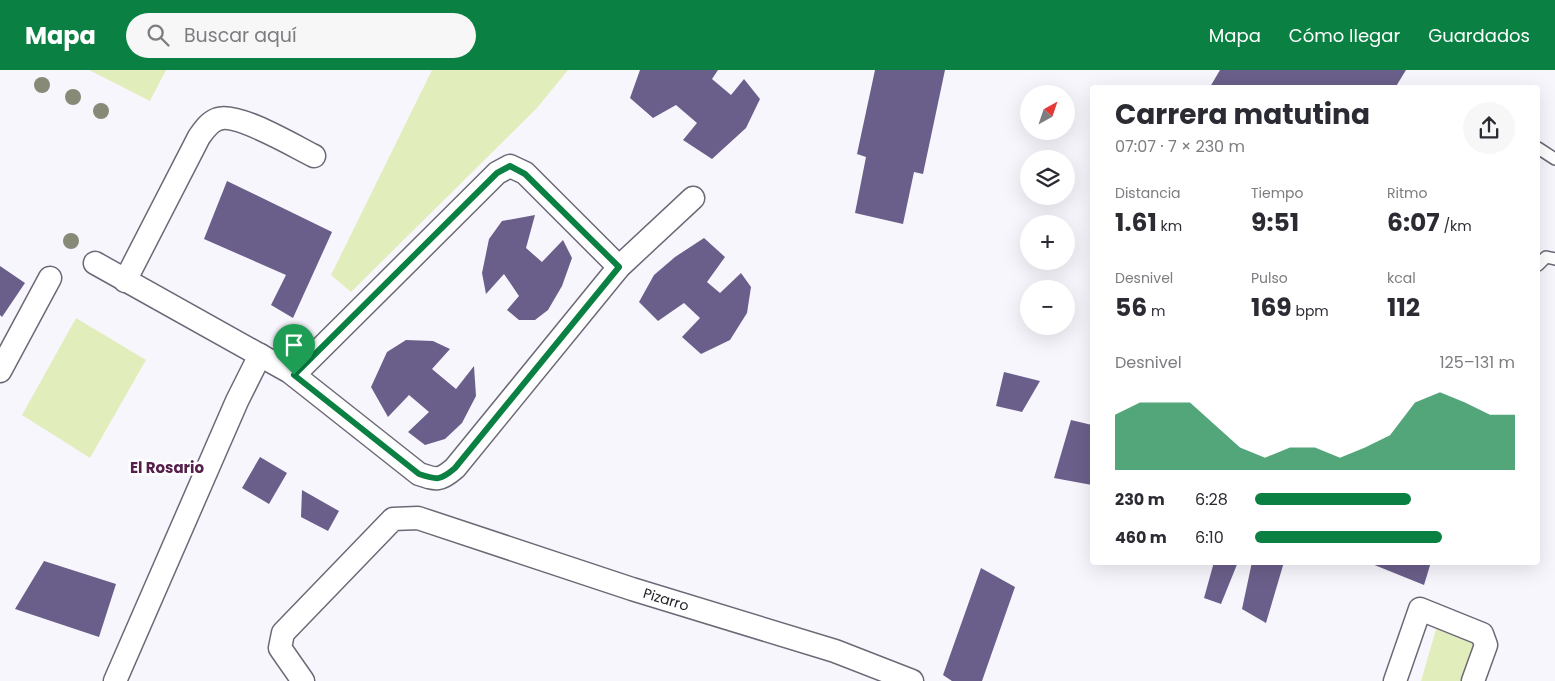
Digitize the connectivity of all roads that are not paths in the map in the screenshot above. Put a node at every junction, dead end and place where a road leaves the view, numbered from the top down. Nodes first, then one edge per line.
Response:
1 (1540, 149) edge
2 (314, 156) dead end
3 (1555, 159) edge
4 (693, 198) dead end
5 (95, 263) dead end
6 (619, 267) junction
7 (50, 278) dead end
8 (125, 281) junction
9 (260, 355) junction
10 (0, 371) edge
11 (294, 375) junction
12 (116, 681) edge
13 (303, 681) edge
14 (912, 681) edge
15 (1395, 681) edge
16 (1473, 681) edge

1 - 3 lane
2 - 8 street
4 - 6 street
5 - 8 street
6 - 11 street
6 - 11 street
7 - 10 street
8 - 9 street
9 - 11 street
9 - 12 street
13 - 14 street, Pizarro
15 - 16 street

